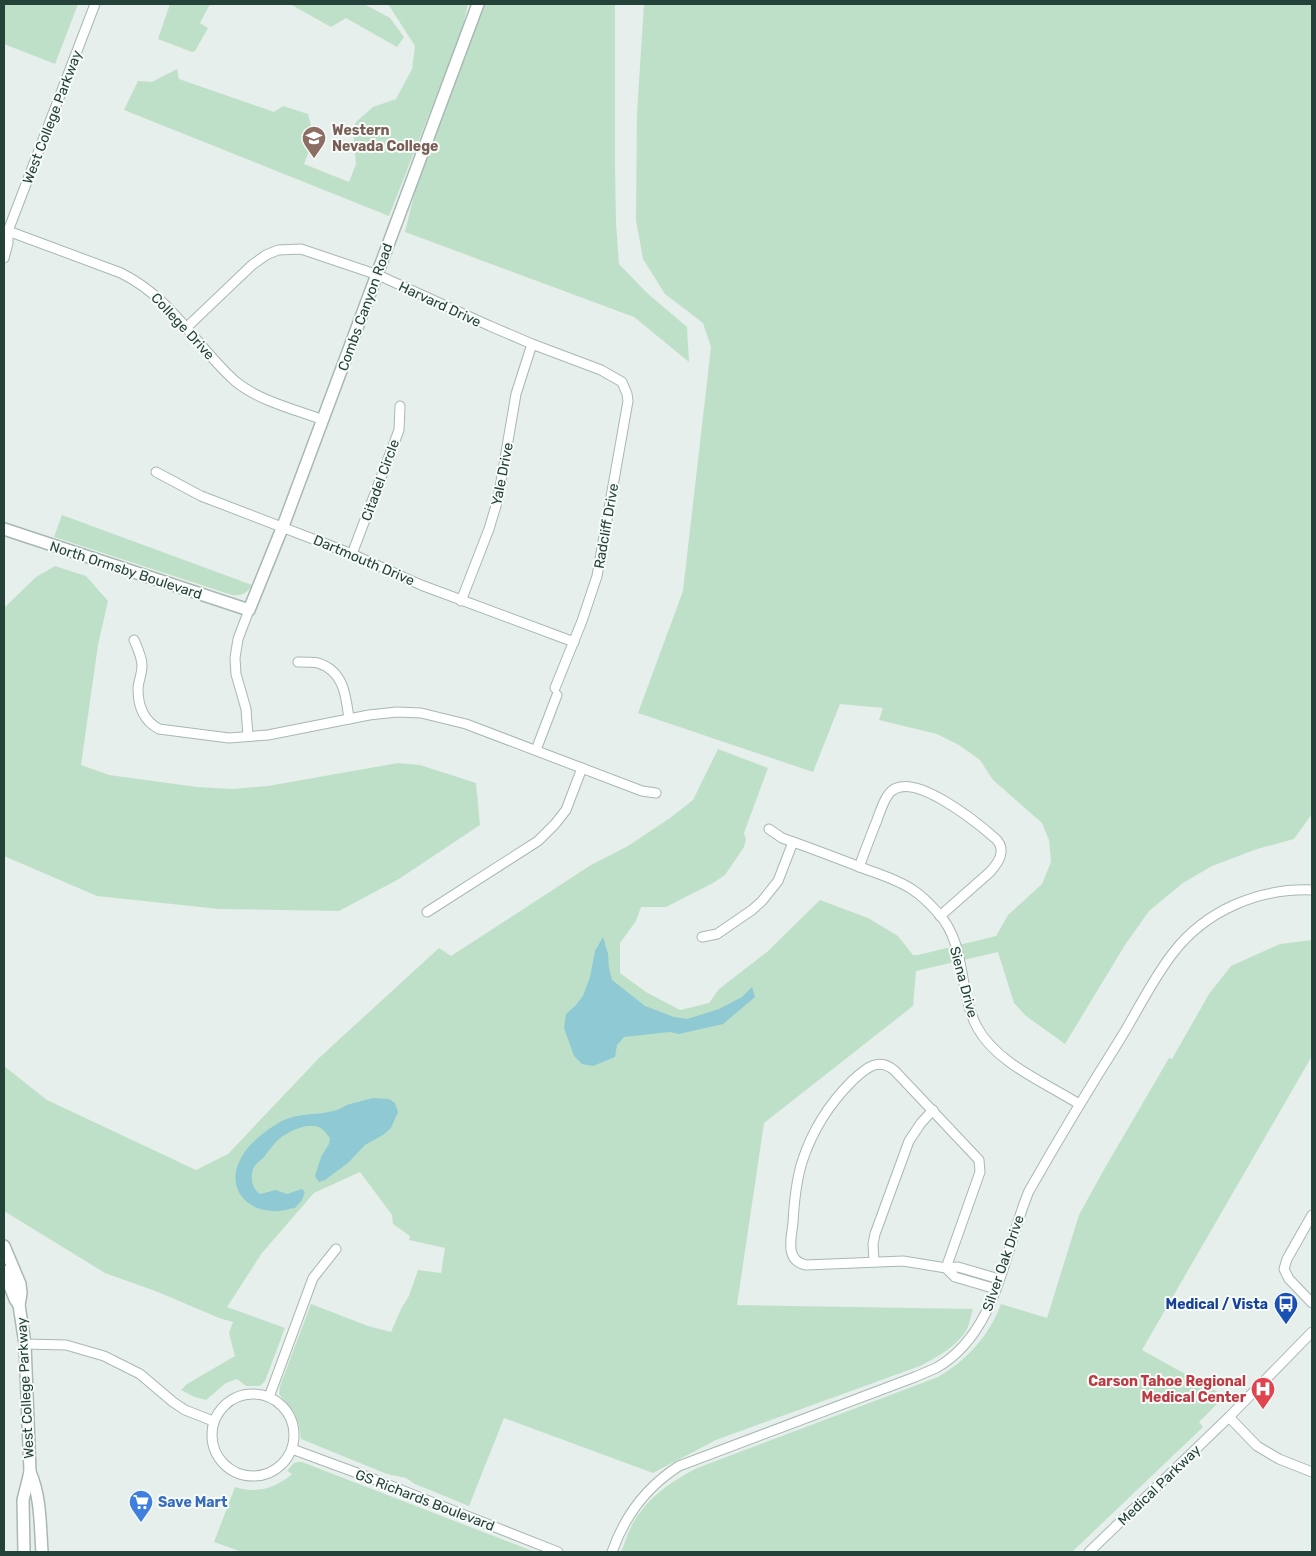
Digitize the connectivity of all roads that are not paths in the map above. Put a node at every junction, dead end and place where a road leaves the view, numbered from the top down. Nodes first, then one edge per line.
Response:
1 (95, 4) edge
2 (478, 4) edge
3 (6, 234) edge
4 (4, 258) edge
5 (378, 275) junction
6 (186, 328) junction
7 (532, 344) junction
8 (601, 370) joint
9 (400, 406) dead end
10 (323, 420) junction
11 (156, 472) dead end
12 (283, 526) junction
13 (4, 529) edge
14 (352, 554) junction
15 (461, 601) junction
16 (249, 610) junction
17 (134, 640) dead end
18 (574, 642) junction
19 (298, 662) dead end
20 (349, 719) junction
21 (248, 736) junction
22 (536, 750) junction
23 (582, 768) junction
24 (656, 793) dead end
25 (769, 829) dead end
26 (793, 842) junction
27 (860, 867) junction
28 (1312, 890) edge
29 (427, 912) dead end
30 (940, 916) junction
31 (702, 937) dead end
32 (1079, 1104) junction
33 (933, 1110) junction
34 (1312, 1215) edge
35 (4, 1246) edge
36 (336, 1249) dead end
37 (874, 1261) junction
38 (946, 1268) junction
39 (4, 1271) edge
40 (999, 1279) junction
41 (996, 1289) junction
42 (1312, 1303) edge
43 (19, 1304) junction
44 (1312, 1332) edge
45 (25, 1344) junction
46 (269, 1397) junction
47 (1229, 1417) junction
48 (213, 1421) junction
49 (292, 1449) junction
50 (30, 1472) junction
51 (1312, 1472) edge
52 (24, 1552) edge
53 (42, 1552) edge
54 (558, 1552) edge
55 (612, 1552) edge
56 (1089, 1552) edge

1 - 3 street, West College Parkway
2 - 5 street, Combs Canyon Road
3 - 4 street, West College Parkway
3 - 6 street, College Drive
5 - 6 street, Harvard Drive
5 - 7 street, Harvard Drive
5 - 10 street, Combs Canyon Road
6 - 10 street, College Drive
7 - 8 street, Harvard Drive
7 - 15 street, Yale Drive
8 - 18 street, Radcliff Drive
9 - 14 street, Citadel Circle
10 - 12 street, Combs Canyon Road
11 - 12 street, Dartmouth Drive
12 - 14 street, Dartmouth Drive
12 - 16 street, Combs Canyon Road
13 - 16 street, North Ormsby Boulevard
14 - 15 street, Dartmouth Drive
15 - 18 street, Dartmouth Drive
16 - 21 street
17 - 21 street
18 - 22 street, Radcliff Drive
19 - 20 street
20 - 21 street
20 - 22 street
22 - 23 street
23 - 24 street
23 - 29 street
25 - 26 street, Siena Drive
26 - 27 street, Siena Drive
26 - 31 street
27 - 30 street, Siena Drive
27 - 30 street
28 - 32 street, Silver Oak Drive
30 - 32 street, Siena Drive
32 - 40 street, Silver Oak Drive
33 - 37 street
33 - 37 street
33 - 38 street
34 - 42 street
35 - 43 street, West College Parkway
36 - 46 street
37 - 38 street
38 - 40 street
38 - 41 street
39 - 43 street, West College Parkway
40 - 41 street, Silver Oak Drive
41 - 55 street, Silver Oak Drive
43 - 45 street, West College Parkway
44 - 47 street, Medical Parkway
45 - 48 street
45 - 50 street, West College Parkway
46 - 48 street
46 - 49 street
47 - 51 street
47 - 56 street, Medical Parkway
48 - 49 street
49 - 54 street, GS Richards Boulevard
50 - 52 street, West College Parkway
50 - 53 street, West College Parkway

